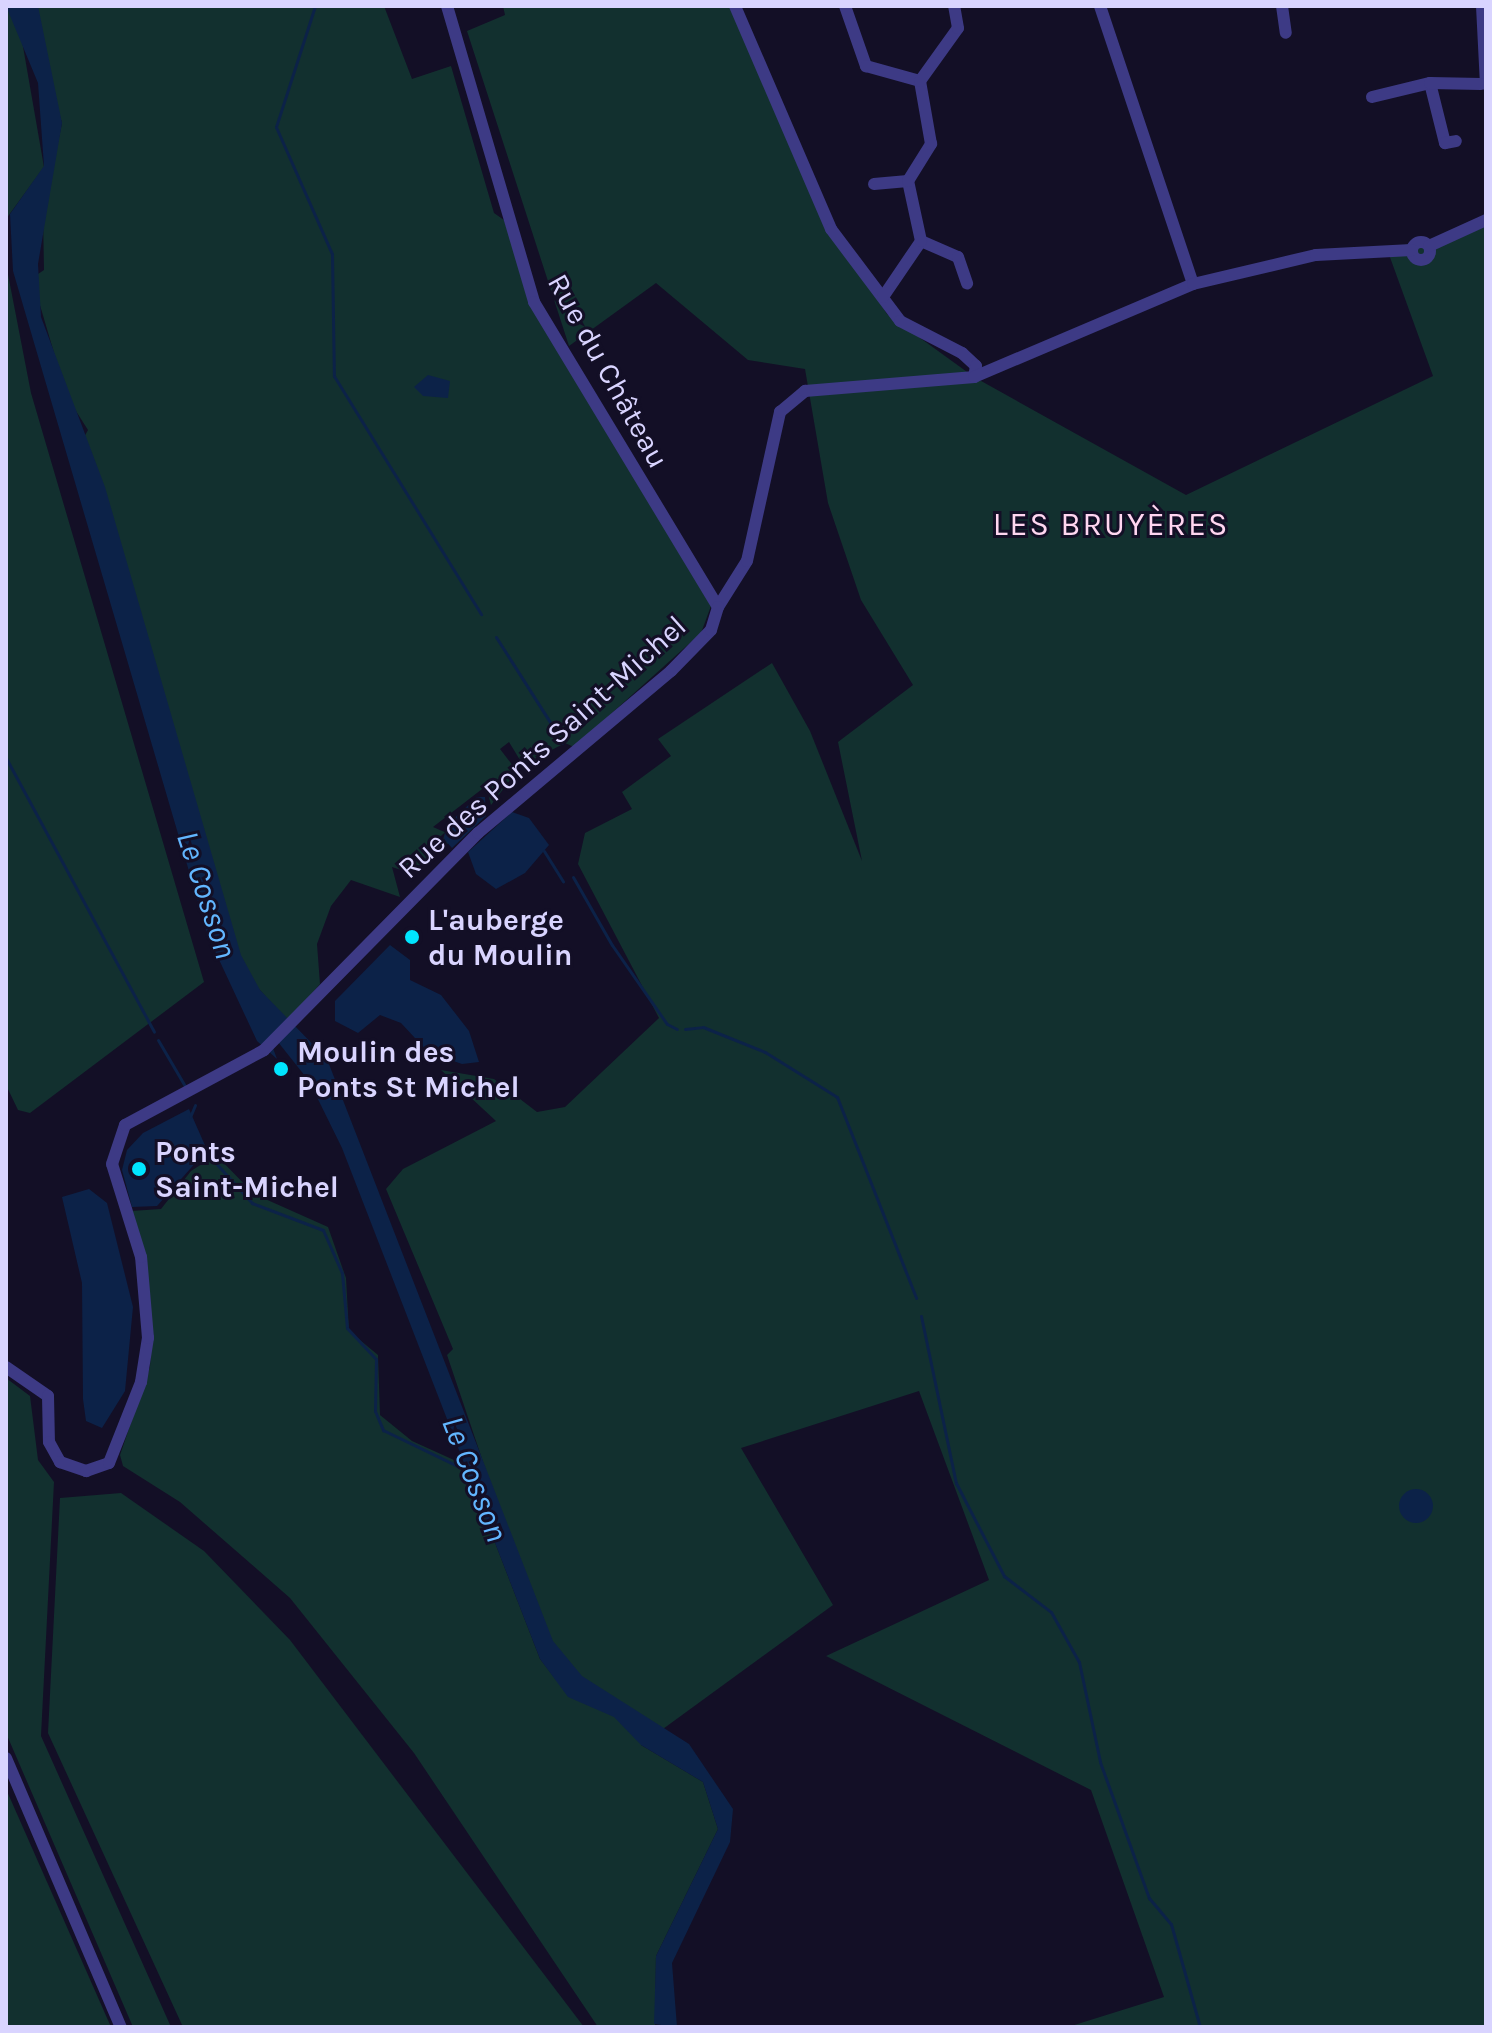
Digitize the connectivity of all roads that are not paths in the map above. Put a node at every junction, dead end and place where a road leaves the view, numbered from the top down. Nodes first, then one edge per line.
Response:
1 (447, 6) edge
2 (735, 6) edge
3 (845, 6) edge
4 (954, 6) edge
5 (1100, 6) edge
6 (1282, 6) edge
7 (1482, 6) edge
8 (1286, 33) dead end
9 (920, 81) junction
10 (1430, 83) junction
11 (1484, 84) edge
12 (1372, 97) dead end
13 (1456, 141) dead end
14 (908, 181) junction
15 (874, 184) dead end
16 (1486, 220) edge
17 (921, 241) junction
18 (967, 283) dead end
19 (1193, 284) junction
20 (883, 297) junction
21 (974, 377) junction
22 (718, 607) junction
23 (6, 1367) edge
24 (6, 1758) edge
25 (121, 2027) edge

1 - 22 street, Rue du Château
2 - 20 street
3 - 9 street
4 - 9 street
5 - 19 street
6 - 8 street
7 - 11 street
9 - 14 street
10 - 11 street
10 - 12 street
10 - 13 street
14 - 15 street
14 - 17 street
16 - 19 street, Rue des Ponts Saint-Michel
17 - 18 street
17 - 20 street
19 - 21 street, Rue des Ponts Saint-Michel
20 - 21 street
21 - 22 street, Rue des Ponts Saint-Michel
22 - 23 street, Rue des Ponts Saint-Michel
24 - 25 street

